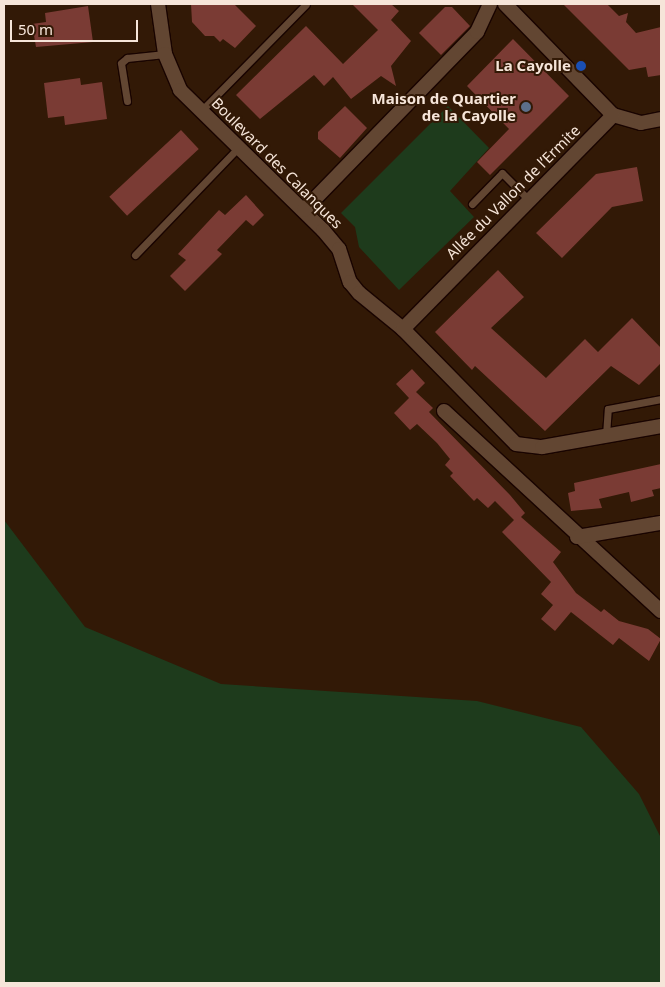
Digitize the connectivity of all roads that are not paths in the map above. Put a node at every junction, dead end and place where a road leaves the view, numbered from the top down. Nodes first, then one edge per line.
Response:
1 (158, 4) edge
2 (306, 4) edge
3 (490, 4) edge
4 (505, 4) edge
5 (165, 54) junction
6 (126, 102) dead end
7 (202, 110) junction
8 (613, 115) junction
9 (661, 119) edge
10 (239, 147) junction
11 (528, 199) junction
12 (472, 204) dead end
13 (304, 210) junction
14 (135, 255) dead end
15 (403, 329) junction
16 (661, 399) edge
17 (444, 411) dead end
18 (661, 426) edge
19 (606, 435) junction
20 (661, 523) edge
21 (577, 537) junction
22 (661, 611) edge

1 - 5 street, Boulevard des Calanques
2 - 7 lane
3 - 13 street
4 - 8 street
5 - 6 lane
5 - 7 street, Boulevard des Calanques
7 - 10 street, Boulevard des Calanques
8 - 9 street
8 - 11 street, Allée du Vallon de l’Ermite
10 - 13 street, Boulevard des Calanques
10 - 14 lane
11 - 12 lane
11 - 15 street, Allée du Vallon de l’Ermite
13 - 15 street, Boulevard des Calanques
15 - 19 street, Boulevard des Calanques
16 - 19 lane
17 - 21 street
18 - 19 street, Boulevard des Calanques
20 - 21 street
21 - 22 street

